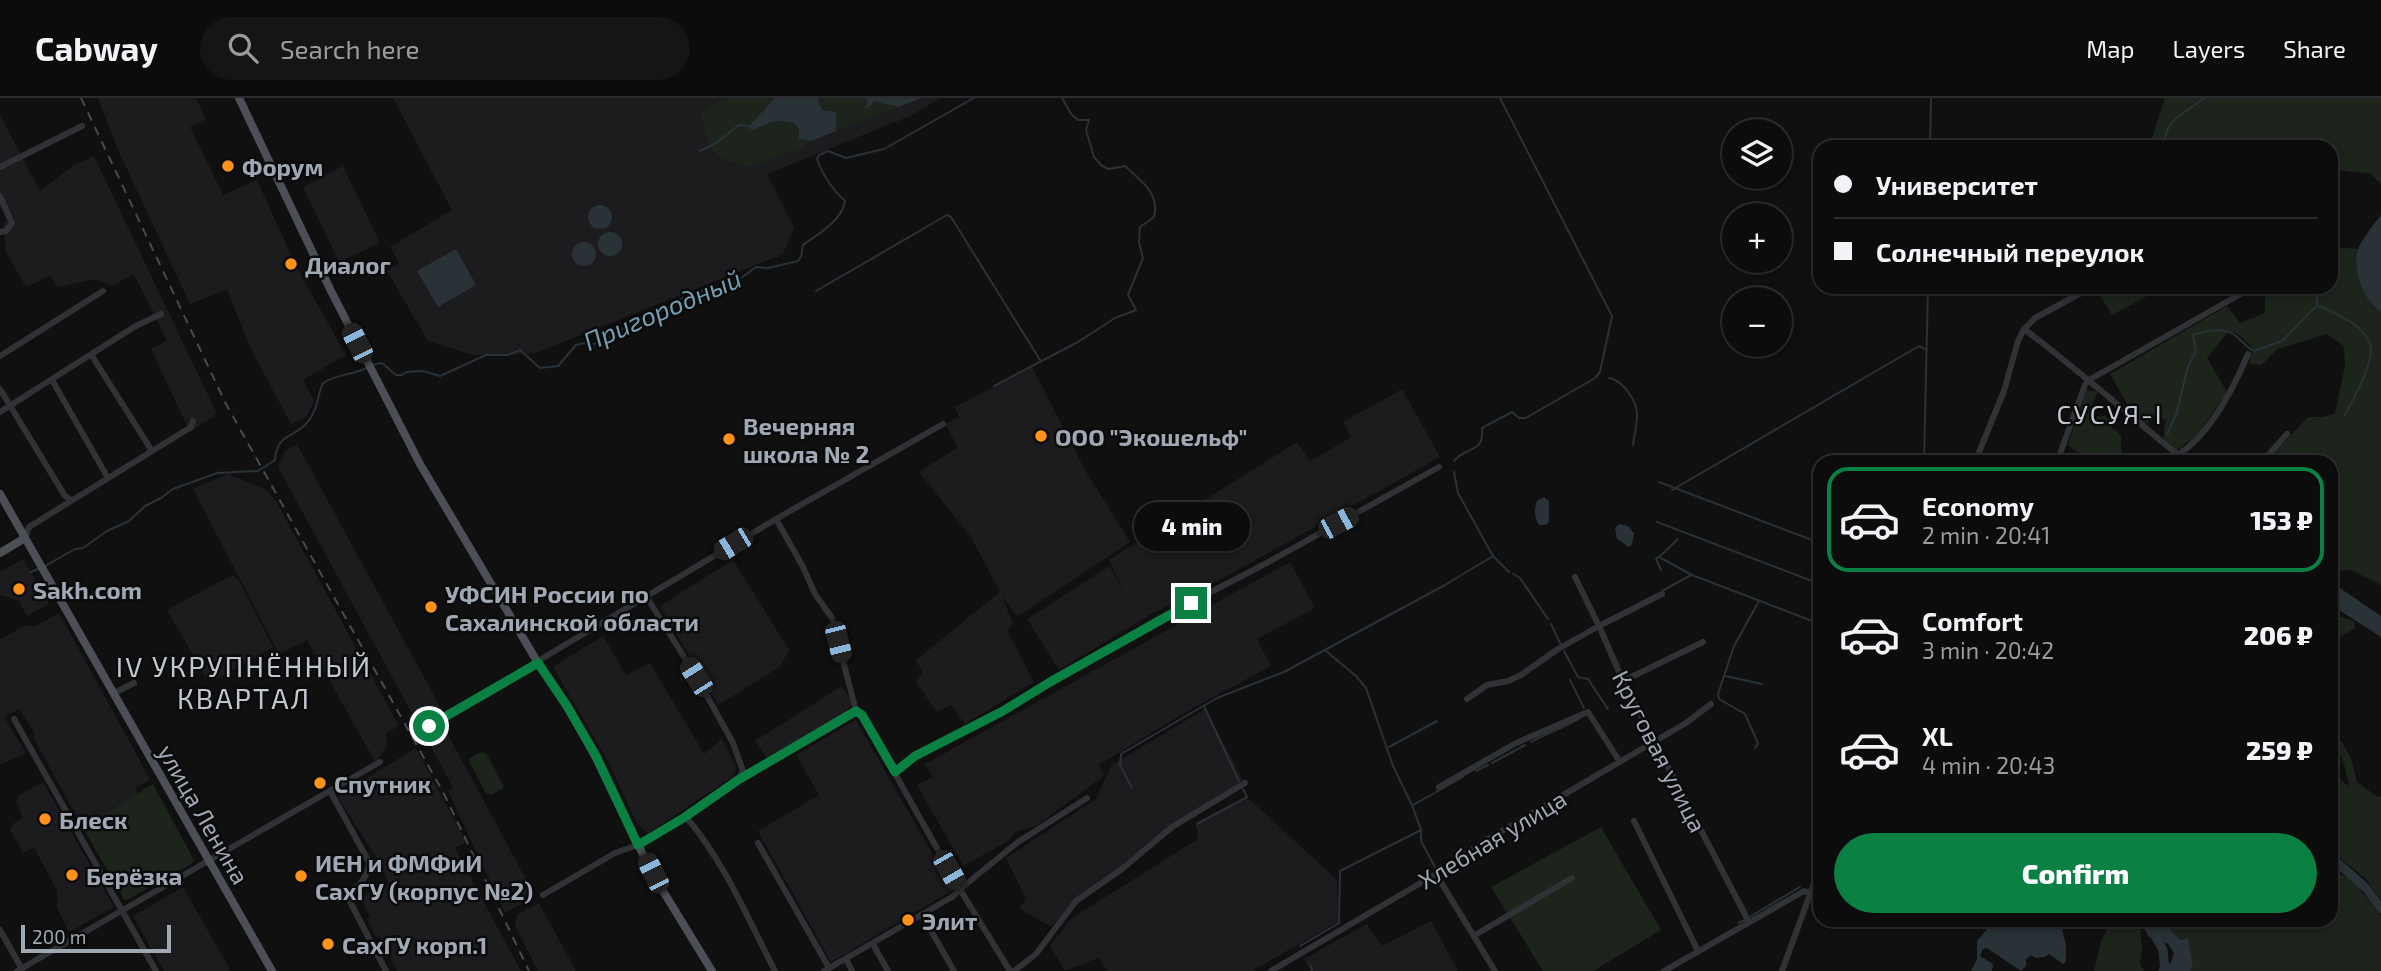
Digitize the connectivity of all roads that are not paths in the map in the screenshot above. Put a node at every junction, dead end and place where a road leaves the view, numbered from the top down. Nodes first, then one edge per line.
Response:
1 (239, 98) edge
2 (82, 126) dead end
3 (0, 167) edge
4 (0, 196) edge
5 (3, 232) edge
6 (103, 291) dead end
7 (2079, 294) edge
8 (2241, 294) edge
9 (161, 314) dead end
10 (2024, 329) junction
11 (2248, 354) dead end
12 (0, 356) edge
13 (92, 356) junction
14 (52, 380) junction
15 (2089, 380) junction
16 (0, 389) edge
17 (10, 405) junction
18 (0, 412) edge
19 (193, 421) dead end
20 (943, 425) dead end
21 (2287, 434) dead end
22 (152, 452) junction
23 (1978, 455) edge
24 (2060, 455) edge
25 (2178, 455) joint
26 (2268, 455) edge
27 (1439, 467) dead end
28 (108, 478) junction
29 (0, 494) edge
30 (71, 500) junction
31 (776, 519) junction
32 (25, 538) junction
33 (0, 553) edge
34 (1575, 577) dead end
35 (1662, 594) dead end
36 (646, 596) junction
37 (1599, 626) junction
38 (1703, 642) dead end
39 (538, 663) junction
40 (1623, 681) junction
41 (134, 683) dead end
42 (114, 693) junction
43 (1467, 699) dead end
44 (1711, 704) dead end
45 (856, 711) junction
46 (14, 719) dead end
47 (429, 726) dead end
48 (1654, 743) junction
49 (380, 762) dead end
50 (1620, 762) junction
51 (895, 772) junction
52 (738, 780) junction
53 (1245, 783) dead end
54 (1439, 788) dead end
55 (330, 791) junction
56 (1087, 798) dead end
57 (685, 817) junction
58 (1634, 821) dead end
59 (758, 843) dead end
60 (638, 845) junction
61 (209, 862) junction
62 (1436, 874) junction
63 (1572, 878) dead end
64 (1813, 885) edge
65 (961, 891) junction
66 (1813, 891) edge
67 (1810, 893) junction
68 (543, 895) dead end
69 (123, 911) junction
70 (922, 915) junction
71 (1749, 922) junction
72 (0, 929) edge
73 (1475, 935) junction
74 (873, 944) junction
75 (1698, 951) junction
76 (846, 959) junction
77 (19, 970) edge
78 (827, 970) edge
79 (156, 971) edge
80 (272, 971) edge
81 (386, 971) edge
82 (712, 971) edge
83 (775, 971) edge
84 (852, 971) edge
85 (888, 971) edge
86 (954, 971) edge
87 (1012, 971) edge
88 (1271, 971) edge
89 (1495, 971) edge
90 (1664, 971) edge
91 (1782, 971) edge

1 - 39 main road
2 - 3 street
4 - 5 street
6 - 12 street
7 - 10 street
8 - 15 street
9 - 13 street
10 - 15 street
10 - 23 street
11 - 25 street
13 - 14 street
13 - 22 street
14 - 17 street
14 - 28 street
15 - 24 street
15 - 25 street
16 - 17 street
17 - 18 street
17 - 30 street
19 - 22 street
20 - 31 street
21 - 26 street
22 - 28 street
27 - 51 street
28 - 30 street
29 - 32 main road, улица Ленина
30 - 32 street
31 - 36 street
31 - 45 street
32 - 33 main road
32 - 42 main road, улица Ленина
34 - 37 street, Круговая улица
35 - 37 street
36 - 39 street
36 - 52 street
37 - 40 street, Круговая улица
37 - 43 street
38 - 40 street
39 - 47 street
39 - 60 main road
40 - 48 street, Круговая улица
41 - 42 street
42 - 61 main road, улица Ленина
44 - 48 street, Хлебная улица
45 - 51 street
45 - 52 street
46 - 69 street
48 - 50 street, Хлебная улица
48 - 71 street, Круговая улица
49 - 55 street
50 - 54 street
50 - 62 street, Хлебная улица
51 - 65 street
52 - 57 street
53 - 87 street
55 - 61 street
55 - 81 street
56 - 65 street
57 - 60 street
57 - 83 street
58 - 75 street
59 - 78 street
60 - 68 street
60 - 82 main road
61 - 69 street
61 - 80 main road, улица Ленина
62 - 73 street
62 - 88 street, Хлебная улица
63 - 73 street
64 - 67 street
65 - 70 street
65 - 87 street
66 - 67 street
67 - 71 street
67 - 91 street
69 - 77 street
69 - 79 street
70 - 74 street
70 - 86 street
71 - 75 street
72 - 77 street
73 - 89 street
74 - 76 street
74 - 85 street
75 - 90 street
76 - 78 street
76 - 84 street

